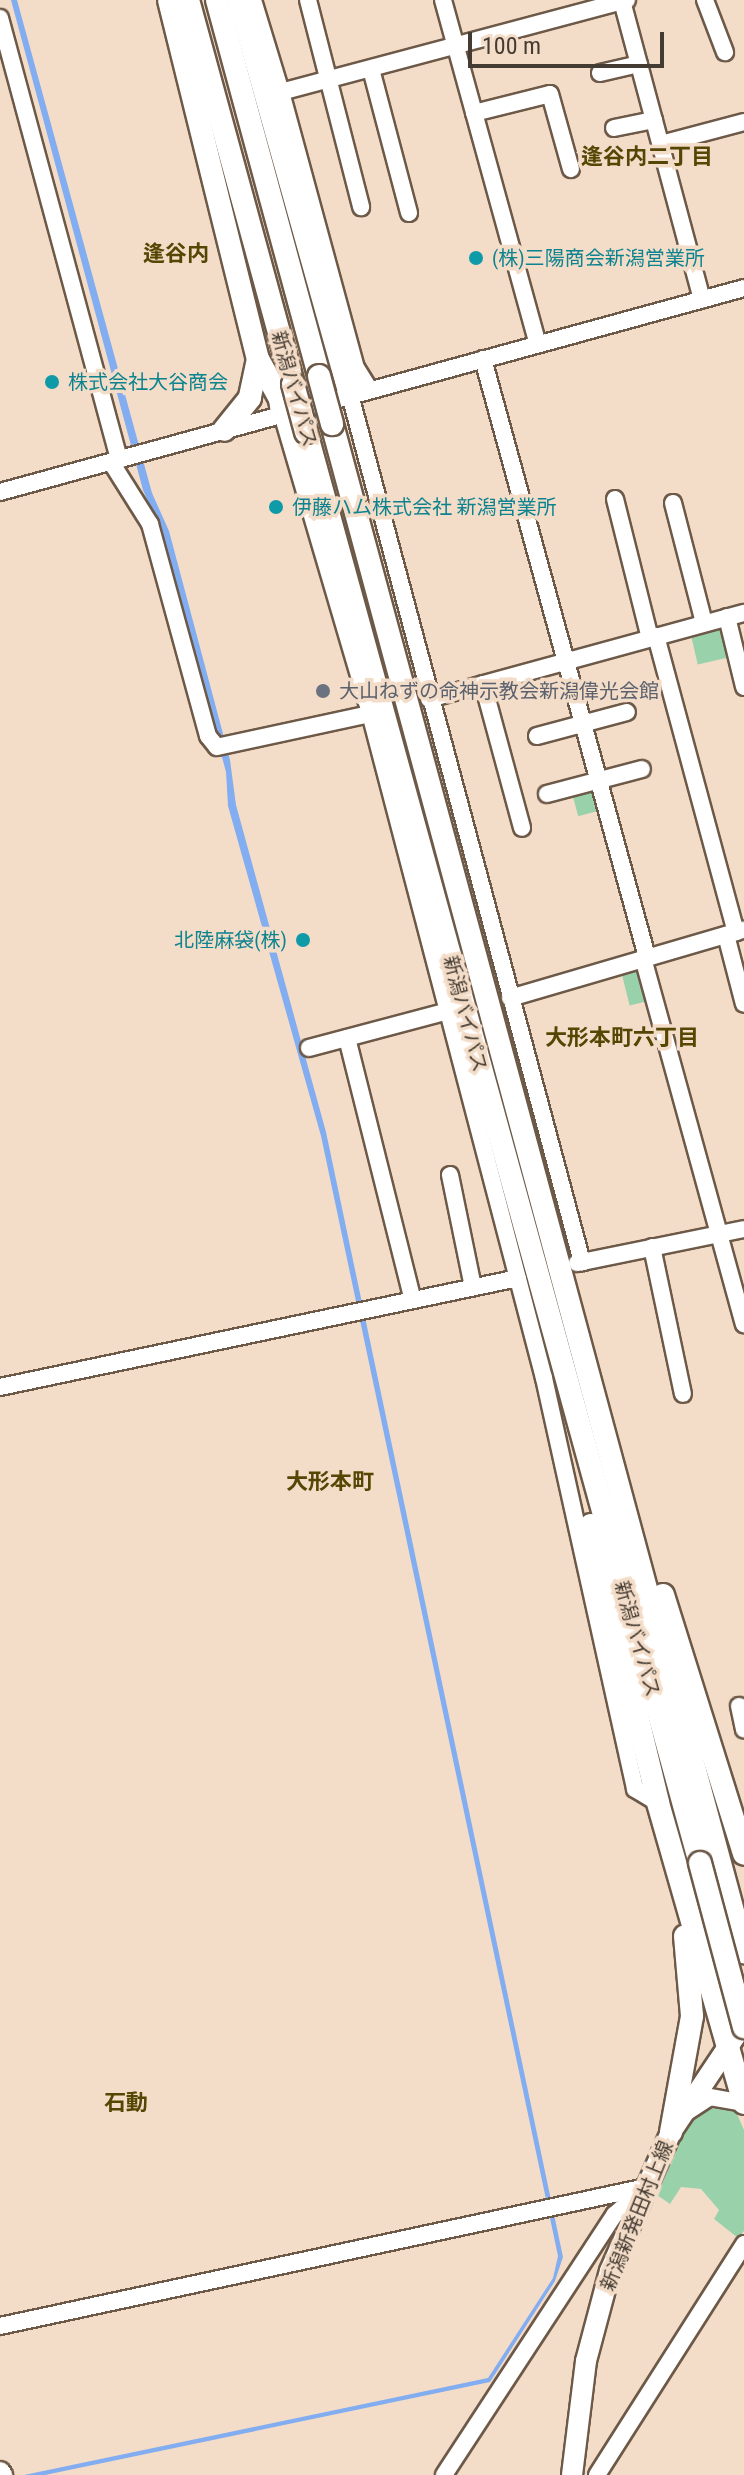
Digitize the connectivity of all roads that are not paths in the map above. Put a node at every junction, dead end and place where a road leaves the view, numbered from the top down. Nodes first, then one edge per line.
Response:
1 (169, 0) edge
2 (188, 0) edge
3 (217, 0) edge
4 (239, 0) edge
5 (253, 0) edge
6 (308, 0) edge
7 (443, 0) edge
8 (705, 0) edge
9 (624, 1) edge
10 (0, 18) edge
11 (455, 47) junction
12 (725, 52) dead end
13 (639, 64) junction
14 (371, 69) junction
15 (600, 73) dead end
16 (329, 79) junction
17 (281, 92) junction
18 (474, 113) junction
19 (654, 120) junction
20 (744, 122) edge
21 (614, 128) dead end
22 (661, 144) junction
23 (571, 169) dead end
24 (361, 207) dead end
25 (409, 213) dead end
26 (744, 288) edge
27 (702, 299) junction
28 (538, 344) junction
29 (258, 359) junction
30 (483, 359) junction
31 (360, 393) junction
32 (282, 414) junction
33 (224, 430) junction
34 (115, 461) junction
35 (0, 492) edge
36 (615, 499) dead end
37 (673, 503) dead end
38 (744, 613) edge
39 (727, 617) junction
40 (704, 623) junction
41 (653, 637) junction
42 (567, 660) junction
43 (483, 684) junction
44 (744, 687) edge
45 (429, 699) junction
46 (627, 712) dead end
47 (369, 714) junction
48 (584, 723) junction
49 (537, 736) dead end
50 (642, 769) dead end
51 (599, 780) junction
52 (547, 794) dead end
53 (522, 828) dead end
54 (735, 933) edge
55 (645, 958) junction
56 (510, 998) junction
57 (744, 1004) edge
58 (444, 1012) junction
59 (347, 1038) junction
60 (309, 1048) dead end
61 (450, 1175) dead end
62 (744, 1229) edge
63 (720, 1234) junction
64 (652, 1247) junction
65 (518, 1278) junction
66 (473, 1287) junction
67 (413, 1300) junction
68 (744, 1324) edge
69 (0, 1387) edge
70 (568, 1394) junction
71 (683, 1394) dead end
72 (597, 1401) junction
73 (739, 1706) dead end
74 (744, 1729) edge
75 (713, 1747) junction
76 (658, 1803) junction
77 (744, 1833) edge
78 (744, 1854) edge
79 (709, 1860) junction
80 (679, 1880) junction
81 (744, 1952) edge
82 (744, 2026) edge
83 (728, 2046) junction
84 (744, 2103) edge
85 (677, 2123) junction
86 (646, 2187) junction
87 (743, 2250) edge
88 (0, 2326) edge
89 (444, 2475) edge
90 (572, 2475) edge
91 (597, 2475) edge

1 - 29 highway
2 - 70 highway, 新潟バイパス, bridge
3 - 72 highway, 新潟バイパス, bridge
4 - 31 highway
5 - 17 street
6 - 16 street
7 - 11 street
8 - 12 street
9 - 11 street
9 - 13 street
10 - 34 street
11 - 14 street
11 - 18 street
13 - 15 street
13 - 19 street
14 - 16 street
14 - 25 street
16 - 17 street
16 - 24 street
17 - 31 street
18 - 23 street
18 - 28 street
19 - 21 street
19 - 22 street
20 - 22 street
22 - 27 street
26 - 27 street
27 - 28 street
28 - 30 street
29 - 32 highway
29 - 33 highway
30 - 31 street
30 - 42 street
31 - 32 street
31 - 45 street
32 - 33 street
32 - 47 street
33 - 34 street
34 - 35 street
34 - 47 street
36 - 41 street
37 - 40 street
38 - 39 street
39 - 40 street
39 - 44 street
40 - 41 street
41 - 42 street
41 - 54 street
42 - 43 street
42 - 48 street
43 - 45 street
43 - 53 street
45 - 56 street
46 - 48 street
47 - 58 street
48 - 49 street
48 - 51 street
50 - 51 street
51 - 52 street
51 - 55 street
54 - 55 street
54 - 57 street
55 - 56 street
55 - 63 street
56 - 64 street
58 - 59 street
58 - 65 street
59 - 60 street
59 - 67 street
61 - 66 street
62 - 63 street
63 - 64 street
63 - 68 street
64 - 71 street
65 - 66 street
65 - 76 street
66 - 67 street
67 - 69 street
70 - 76 highway
70 - 79 highway, 新潟バイパス
72 - 75 highway
72 - 79 highway, 新潟バイパス
73 - 74 street
75 - 77 highway
75 - 78 highway
76 - 80 highway
79 - 81 highway, 新潟バイパス
79 - 82 highway, 新潟バイパス, bridge
80 - 83 highway
80 - 85 highway
82 - 83 main road, 新潟新発田村上線
83 - 84 highway
83 - 85 main road, 新潟新発田村上線
84 - 85 street
85 - 86 main road, 新潟新発田村上線
86 - 88 street
86 - 89 street
86 - 90 main road, 新潟新発田村上線
87 - 91 street

